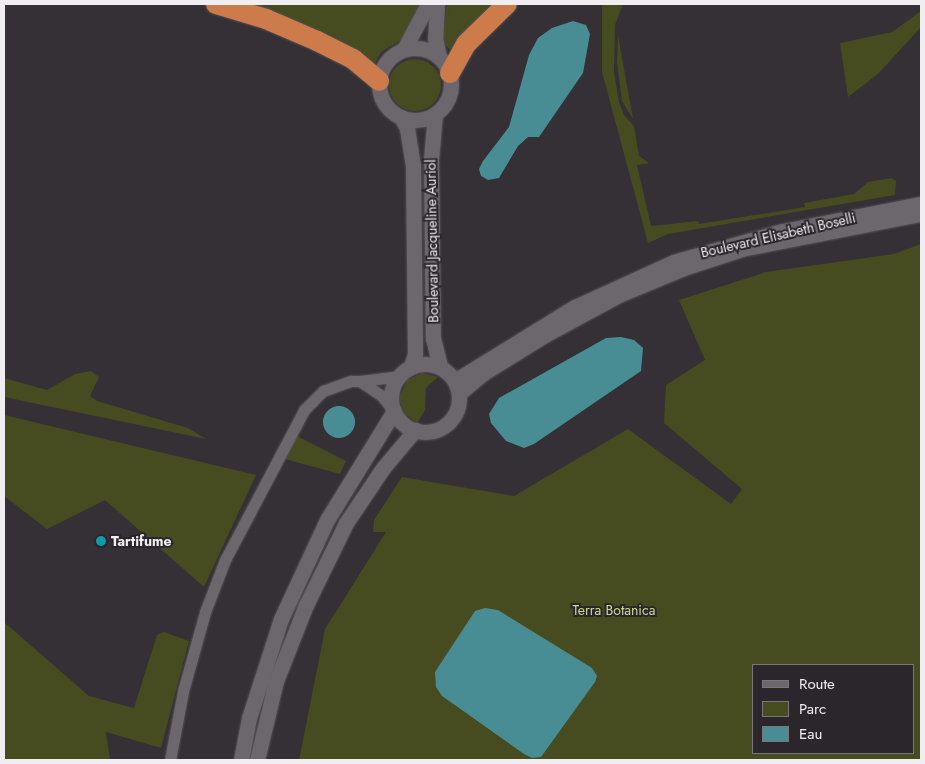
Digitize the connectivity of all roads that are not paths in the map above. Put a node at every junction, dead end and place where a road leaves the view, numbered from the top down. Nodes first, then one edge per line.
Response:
1 (216, 4) edge
2 (428, 4) edge
3 (436, 4) edge
4 (506, 4) edge
5 (404, 49) junction
6 (439, 57) junction
7 (450, 74) junction
8 (379, 81) junction
9 (435, 114) junction
10 (401, 117) junction
11 (921, 204) edge
12 (921, 215) edge
13 (440, 367) junction
14 (405, 372) junction
15 (360, 382) junction
16 (457, 388) junction
17 (394, 411) junction
18 (415, 430) junction
19 (170, 760) edge
20 (241, 760) edge
21 (257, 760) edge

1 - 8 highway
2 - 5 main road
3 - 6 main road
4 - 7 highway
5 - 6 main road
5 - 8 main road
6 - 7 main road
7 - 9 main road
8 - 10 main road
9 - 10 main road
9 - 13 main road, Boulevard Jacqueline Auriol
10 - 14 main road, Boulevard Jacqueline Auriol
11 - 16 street, Boulevard Elisabeth Boselli
12 - 16 street
13 - 14 main road
13 - 16 main road
14 - 15 street
14 - 17 main road
15 - 17 street
15 - 19 street
16 - 18 main road
17 - 18 main road
17 - 20 main road
18 - 21 main road

